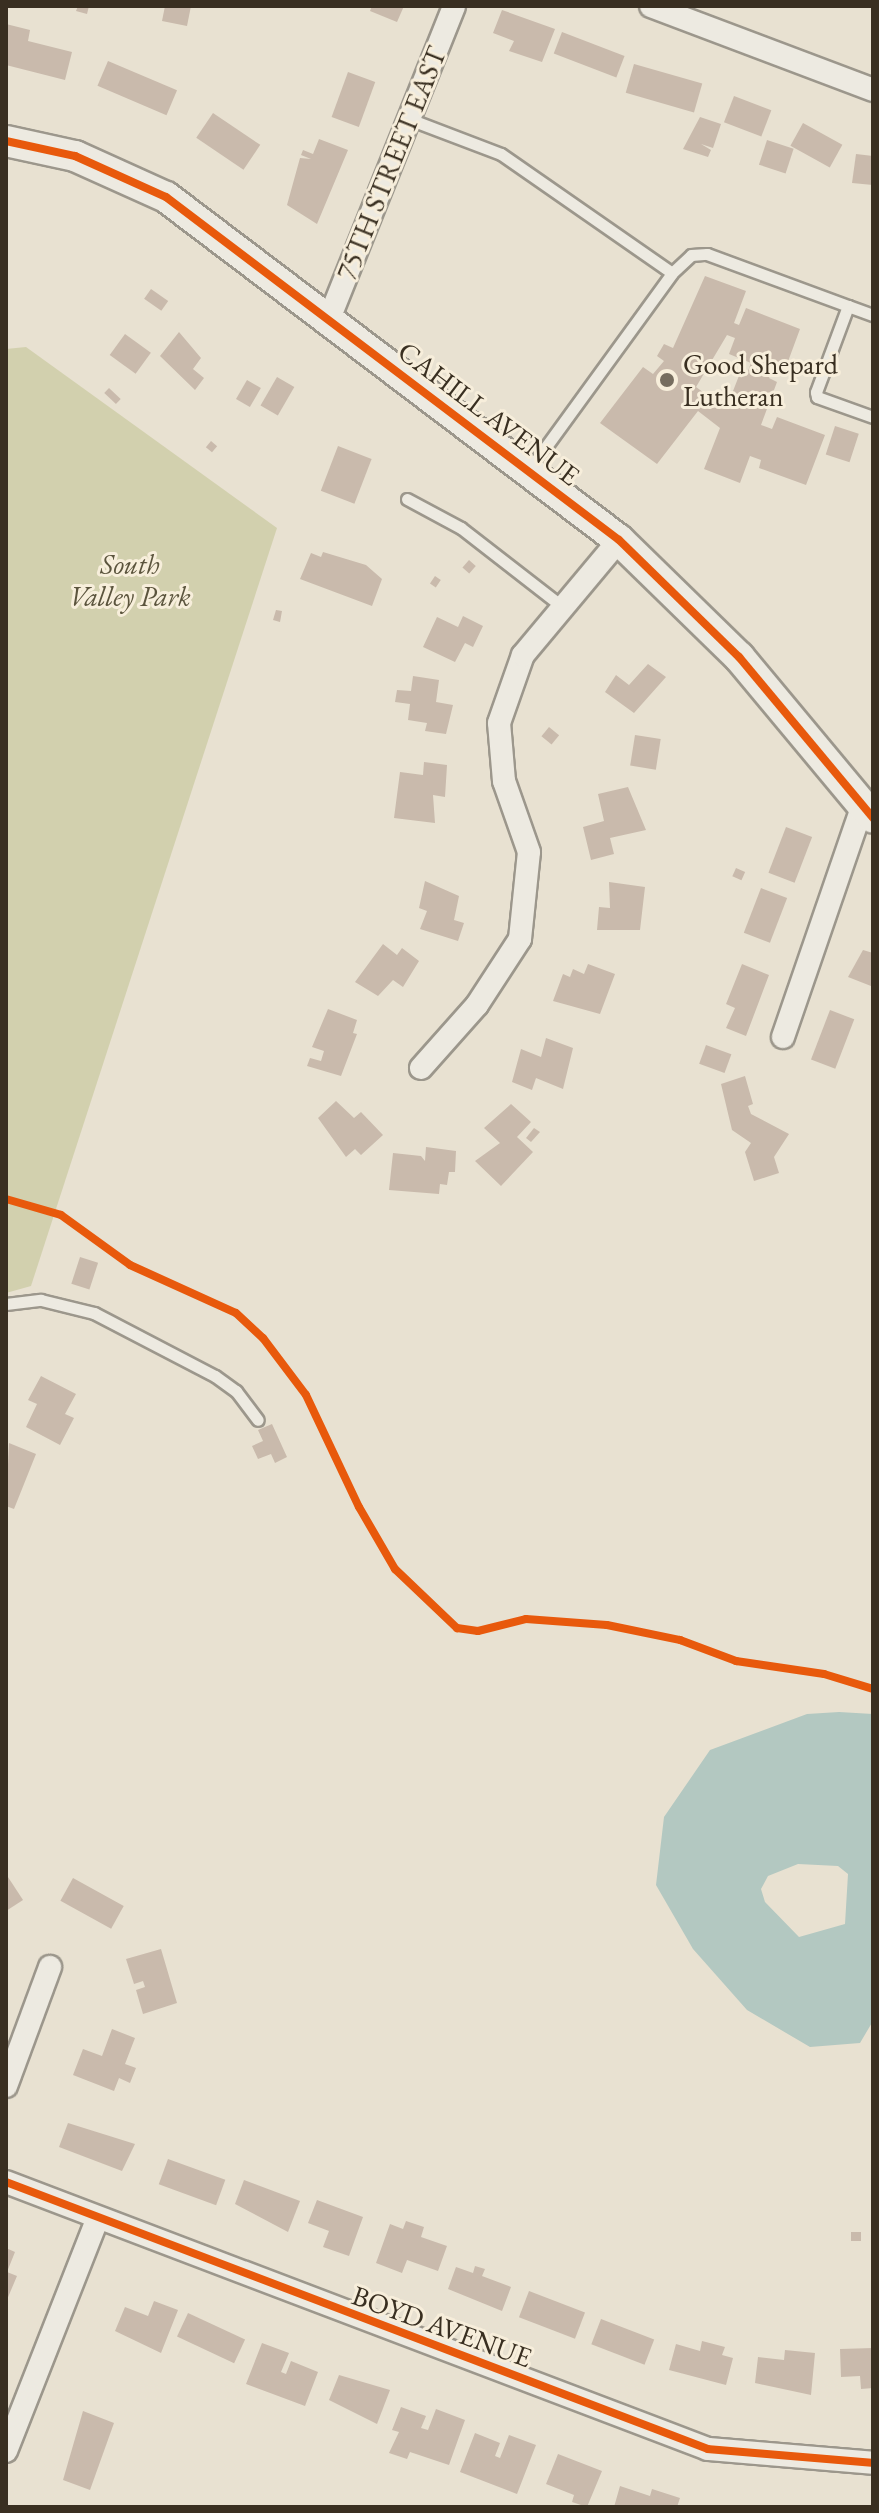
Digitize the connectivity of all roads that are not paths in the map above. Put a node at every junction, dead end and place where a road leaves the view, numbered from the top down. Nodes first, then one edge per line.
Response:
1 (454, 6) edge
2 (651, 6) edge
3 (873, 90) edge
4 (409, 119) junction
5 (6, 141) edge
6 (672, 273) junction
7 (848, 306) junction
8 (873, 315) edge
9 (329, 319) junction
10 (873, 417) edge
11 (528, 471) junction
12 (407, 499) dead end
13 (619, 540) junction
14 (563, 607) junction
15 (868, 813) edge
16 (783, 1037) dead end
17 (421, 1068) dead end
18 (6, 1304) edge
19 (258, 1420) dead end
20 (50, 1967) dead end
21 (6, 2086) edge
22 (6, 2182) edge
23 (97, 2220) junction
24 (6, 2451) edge
25 (873, 2463) edge

1 - 4 street, 75TH STREET EAST
2 - 3 street
4 - 6 lane
4 - 9 street, 75TH STREET EAST
5 - 9 street, CAHILL AVENUE
6 - 7 lane
6 - 11 lane
7 - 8 lane
7 - 10 lane
9 - 11 street, CAHILL AVENUE
11 - 13 street, CAHILL AVENUE
12 - 14 lane
13 - 14 street
13 - 15 street, CAHILL AVENUE
14 - 17 street
15 - 16 street
18 - 19 lane
20 - 21 street
22 - 23 street, BOYD AVENUE
23 - 24 street
23 - 25 street, BOYD AVENUE

